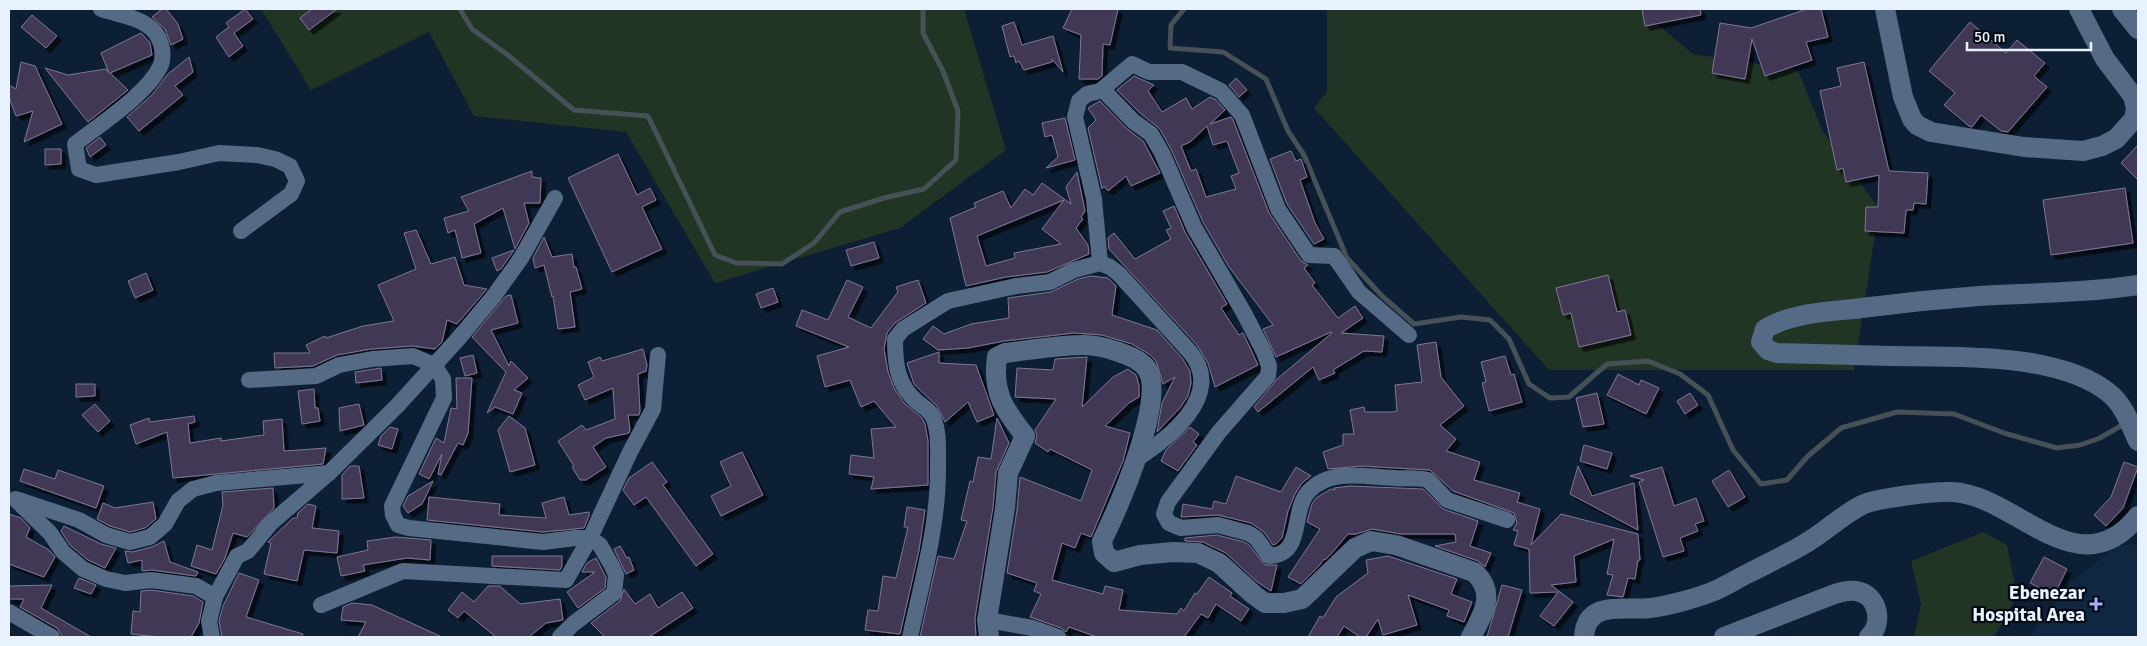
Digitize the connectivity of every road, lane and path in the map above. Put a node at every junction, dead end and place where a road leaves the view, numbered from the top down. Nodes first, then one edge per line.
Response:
1 (102, 9) edge
2 (1885, 9) edge
3 (2078, 9) edge
4 (2122, 9) edge
5 (2138, 28) edge
6 (1100, 91) junction
7 (555, 198) dead end
8 (240, 231) dead end
9 (1100, 263) junction
10 (2138, 285) edge
11 (1409, 335) dead end
12 (658, 355) dead end
13 (434, 364) junction
14 (249, 380) dead end
15 (2138, 441) edge
16 (1135, 460) junction
17 (329, 473) junction
18 (12, 498) edge
19 (2138, 516) edge
20 (1507, 520) dead end
21 (590, 538) junction
22 (215, 597) junction
23 (321, 605) dead end
24 (9, 612) edge
25 (988, 629) edge
26 (52, 637) edge
27 (212, 637) edge
28 (560, 637) edge
29 (910, 637) edge
30 (1058, 637) edge
31 (1472, 637) edge
32 (1584, 637) edge
33 (1724, 637) edge
34 (1869, 637) edge

1 - 8 street
2 - 3 street
4 - 5 street
6 - 9 street
6 - 11 street
6 - 20 street
7 - 13 street
9 - 16 street
9 - 29 street
10 - 15 street
12 - 21 street
13 - 14 street
13 - 17 street
13 - 21 street
16 - 25 street
16 - 31 street
17 - 18 street
17 - 22 street
18 - 22 street
19 - 32 street
21 - 23 street
21 - 28 street
22 - 27 street
24 - 26 street
25 - 30 street
33 - 34 street

